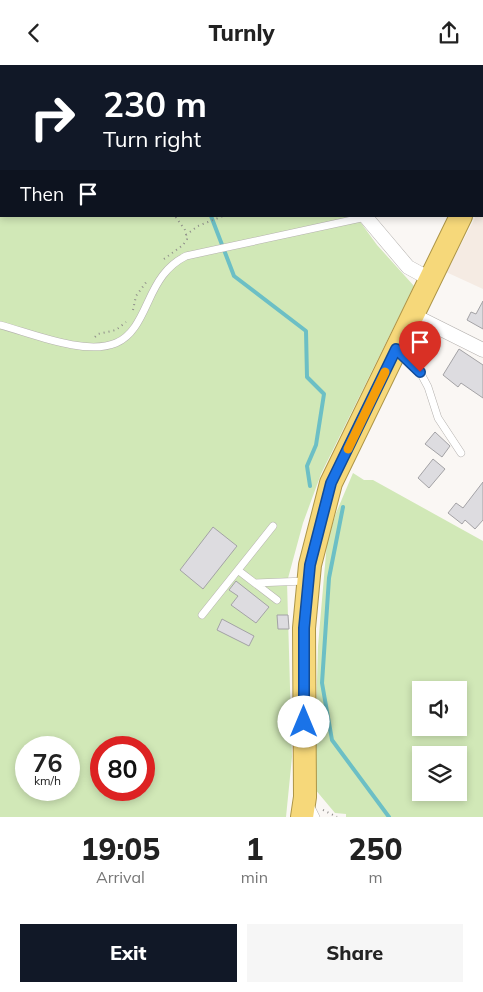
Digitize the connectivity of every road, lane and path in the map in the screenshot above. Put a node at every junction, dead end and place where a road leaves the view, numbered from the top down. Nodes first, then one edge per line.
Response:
1 (220, 217) edge
2 (365, 217) edge
3 (461, 217) edge
4 (186, 235) dead end
5 (430, 279) junction
6 (413, 315) junction
7 (0, 325) edge
8 (396, 349) junction
9 (483, 350) edge
10 (461, 453) dead end
11 (273, 526) dead end
12 (239, 571) junction
13 (309, 581) junction
14 (255, 583) junction
15 (277, 600) dead end
16 (202, 615) dead end
17 (304, 807) edge
18 (316, 817) edge

1 - 4 path
2 - 5 street
2 - 7 lane
3 - 5 highway
5 - 6 highway
6 - 8 highway
6 - 9 street
8 - 10 lane
8 - 13 highway
11 - 12 lane
12 - 14 lane
12 - 16 lane
13 - 14 lane
13 - 17 highway
14 - 15 lane
17 - 18 lane

